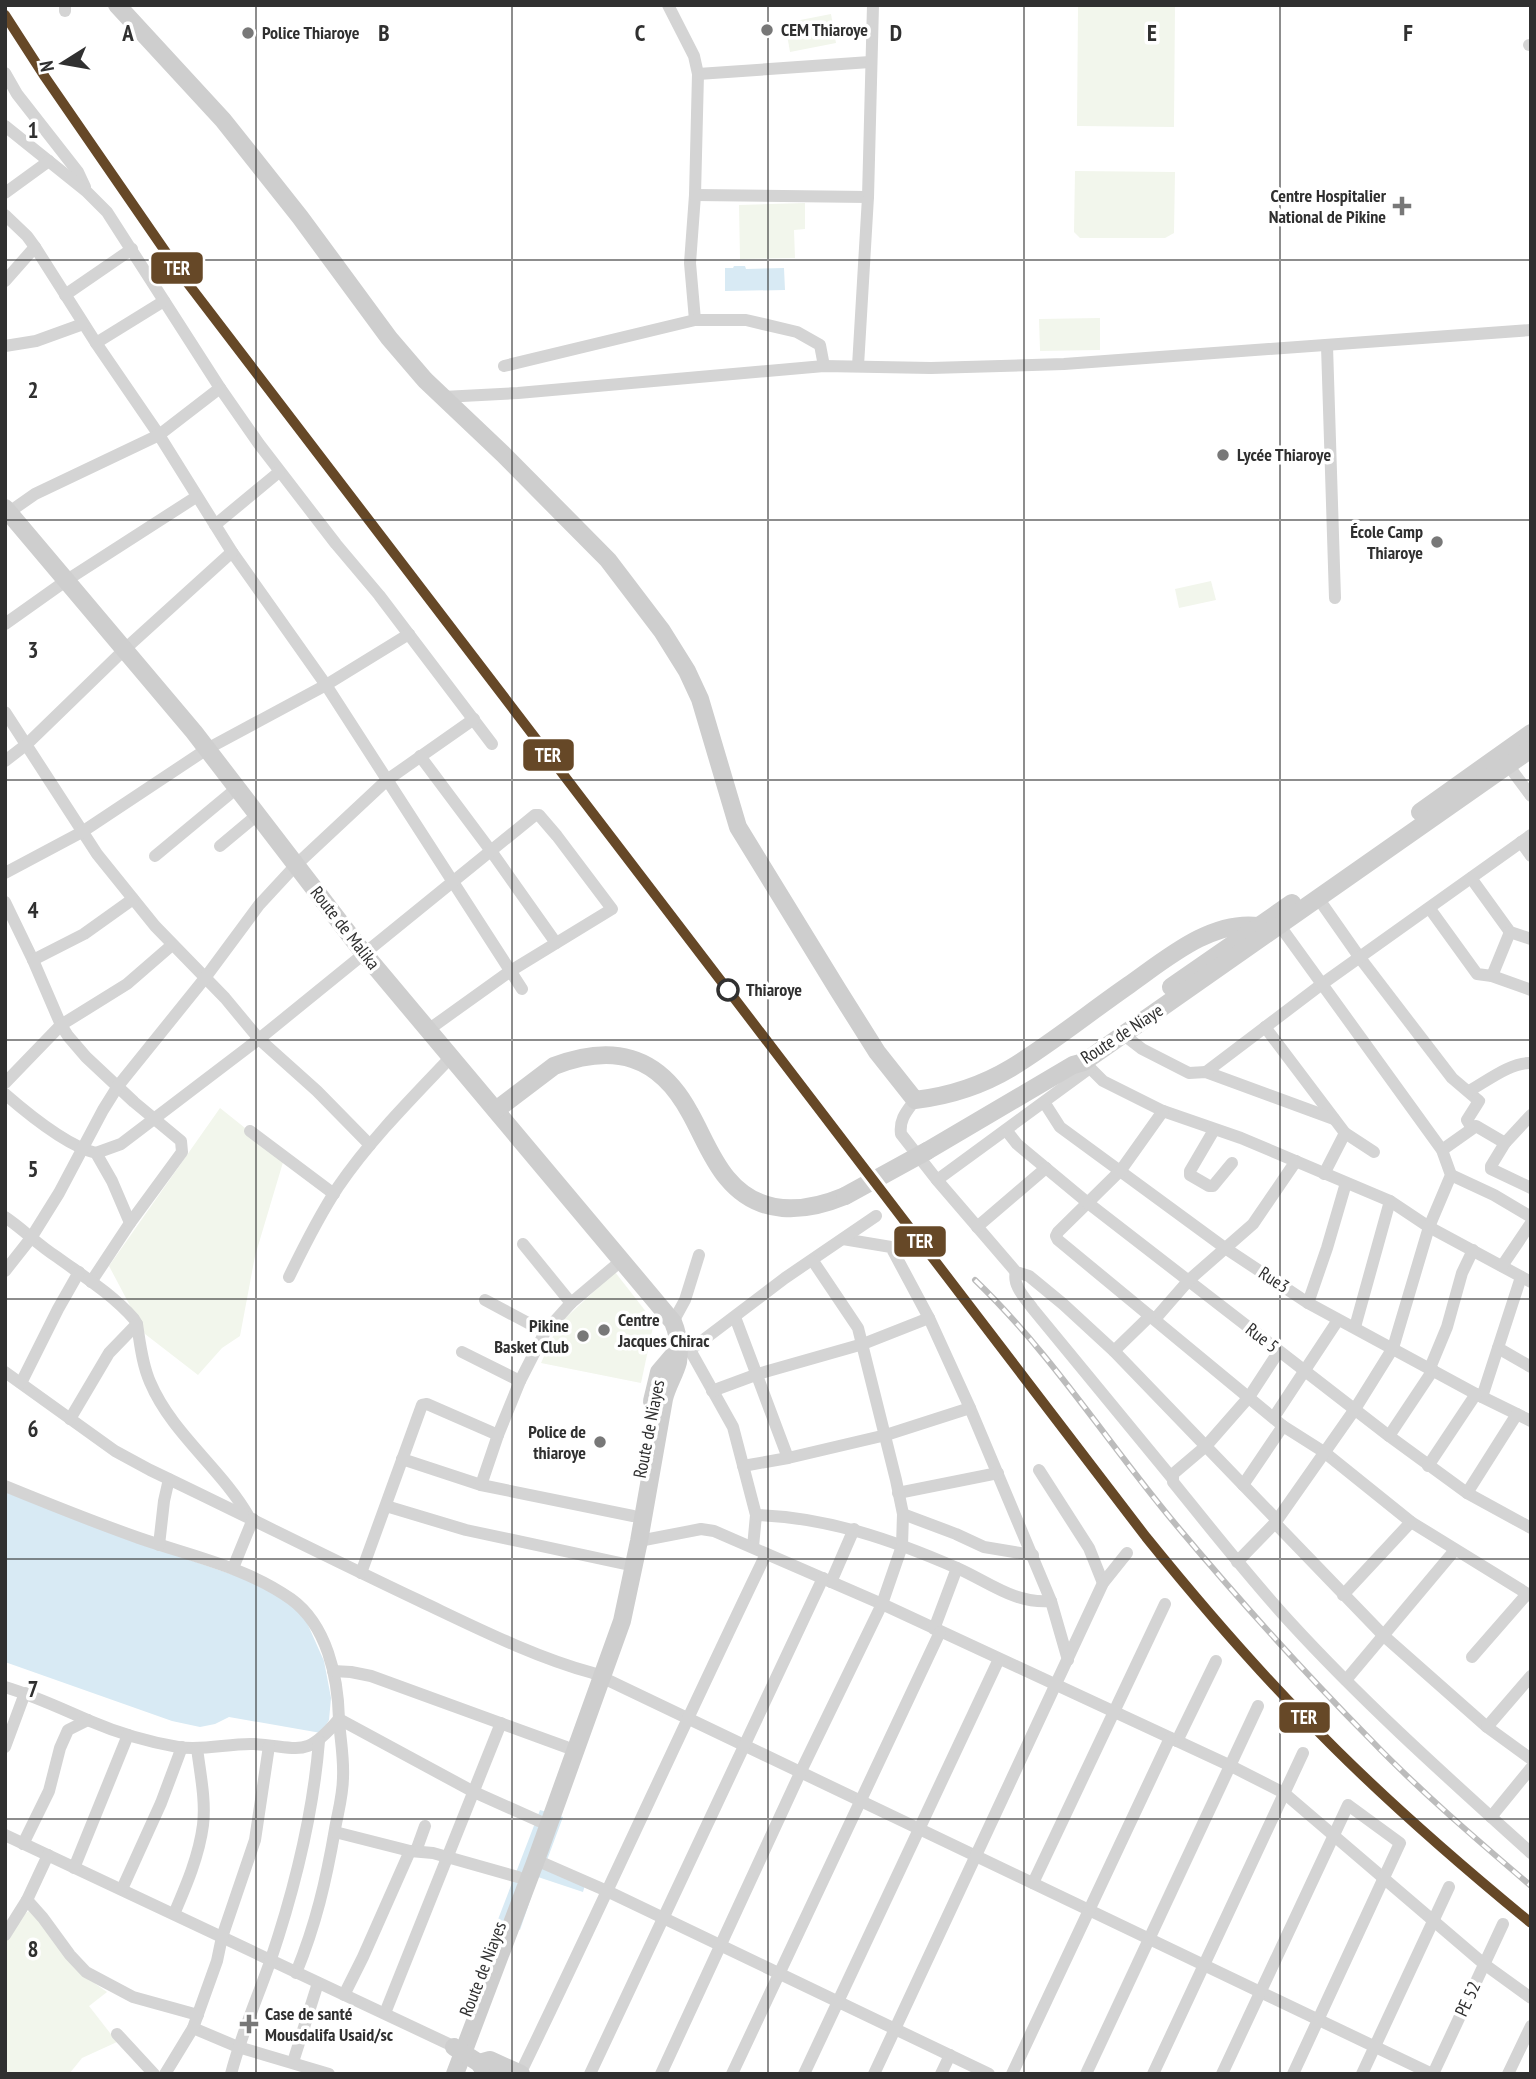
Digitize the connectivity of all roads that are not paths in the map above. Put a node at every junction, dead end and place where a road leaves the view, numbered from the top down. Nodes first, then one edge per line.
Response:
1 (117, 5) edge
2 (668, 5) edge
3 (873, 5) edge
4 (870, 62) junction
5 (698, 74) junction
6 (7, 82) edge
7 (5, 126) edge
8 (49, 161) junction
9 (86, 191) junction
10 (5, 193) edge
11 (695, 195) junction
12 (868, 197) junction
13 (5, 215) edge
14 (35, 247) junction
15 (132, 249) junction
16 (5, 281) edge
17 (65, 295) junction
18 (164, 301) junction
19 (695, 320) junction
20 (83, 324) junction
21 (1531, 330) edge
22 (96, 343) junction
23 (5, 346) edge
24 (1327, 346) junction
25 (504, 366) dead end
26 (824, 366) junction
27 (858, 366) junction
28 (220, 388) junction
29 (443, 397) junction
30 (159, 435) junction
31 (279, 472) junction
32 (196, 497) junction
33 (6, 512) edge
34 (215, 526) junction
35 (232, 552) junction
36 (67, 580) junction
37 (1335, 598) dead end
38 (5, 624) edge
39 (409, 634) junction
40 (125, 649) junction
41 (326, 685) junction
42 (5, 712) edge
43 (474, 719) junction
44 (1531, 733) edge
45 (27, 744) junction
46 (492, 744) dead end
47 (207, 749) junction
48 (1531, 749) edge
49 (420, 756) junction
50 (5, 761) edge
51 (1508, 765) junction
52 (387, 780) junction
53 (237, 788) junction
54 (1531, 796) edge
55 (257, 815) junction
56 (82, 832) junction
57 (1526, 838) edge
58 (220, 846) dead end
59 (491, 851) junction
60 (155, 856) dead end
61 (1531, 856) edge
62 (296, 865) junction
63 (5, 873) edge
64 (1471, 878) junction
65 (453, 882) junction
66 (1316, 894) junction
67 (133, 899) junction
68 (5, 902) edge
69 (1430, 909) junction
70 (1258, 926) junction
71 (1280, 926) junction
72 (1510, 932) junction
73 (1531, 939) edge
74 (556, 943) junction
75 (172, 945) junction
76 (364, 953) junction
77 (1360, 958) junction
78 (33, 960) junction
79 (509, 972) junction
80 (1492, 976) junction
81 (205, 978) junction
82 (1322, 984) junction
83 (522, 989) dead end
84 (1531, 990) edge
85 (61, 1025) junction
86 (1265, 1027) junction
87 (428, 1030) junction
88 (1124, 1035) junction
89 (259, 1039) junction
90 (451, 1057) junction
91 (1531, 1063) edge
92 (1082, 1065) junction
93 (1206, 1072) junction
94 (5, 1083) edge
95 (118, 1086) junction
96 (1469, 1091) junction
97 (5, 1094) edge
98 (915, 1100) junction
99 (1044, 1102) junction
100 (496, 1110) junction
101 (1163, 1111) junction
102 (1531, 1115) edge
103 (1334, 1119) junction
104 (153, 1120) junction
105 (1472, 1128) junction
106 (1006, 1130) junction
107 (1214, 1130) junction
108 (250, 1131) dead end
109 (1345, 1133) junction
110 (1505, 1143) junction
111 (370, 1145) junction
112 (82, 1150) junction
113 (1442, 1150) junction
114 (1374, 1152) dead end
115 (96, 1153) junction
116 (1296, 1161) junction
117 (1232, 1163) dead end
118 (1046, 1168) junction
119 (1121, 1170) junction
120 (1324, 1174) junction
121 (1451, 1175) junction
122 (937, 1180) junction
123 (1346, 1183) junction
124 (1531, 1188) edge
125 (334, 1194) junction
126 (1390, 1201) junction
127 (1087, 1203) junction
128 (876, 1216) dead end
129 (5, 1217) edge
130 (1531, 1217) edge
131 (130, 1223) junction
132 (1531, 1223) edge
133 (977, 1227) junction
134 (1429, 1227) junction
135 (31, 1238) junction
136 (844, 1239) junction
137 (523, 1244) dead end
138 (1225, 1248) junction
139 (1473, 1250) junction
140 (699, 1255) dead end
141 (622, 1259) junction
142 (813, 1261) junction
143 (1502, 1265) junction
144 (5, 1270) edge
145 (79, 1272) junction
146 (1016, 1272) junction
147 (289, 1277) dead end
148 (1189, 1280) junction
149 (1526, 1280) edge
150 (91, 1282) junction
151 (485, 1300) dead end
152 (571, 1303) junction
153 (1308, 1303) junction
154 (735, 1317) junction
155 (1152, 1317) junction
156 (929, 1318) junction
157 (1338, 1320) junction
158 (673, 1322) junction
159 (137, 1324) junction
160 (1355, 1327) junction
161 (545, 1332) junction
162 (863, 1344) junction
163 (1393, 1348) junction
164 (1498, 1348) junction
165 (684, 1350) junction
166 (1279, 1351) junction
167 (462, 1352) dead end
168 (1114, 1352) junction
169 (1531, 1367) edge
170 (1432, 1369) junction
171 (1303, 1370) junction
172 (758, 1374) junction
173 (6, 1375) edge
174 (520, 1381) junction
175 (21, 1384) junction
176 (712, 1391) junction
177 (1479, 1395) junction
178 (1249, 1397) junction
179 (970, 1408) junction
180 (1355, 1409) junction
181 (1517, 1414) junction
182 (70, 1419) junction
183 (1531, 1421) edge
184 (1278, 1422) junction
185 (498, 1435) junction
186 (886, 1435) junction
187 (1389, 1436) junction
188 (1206, 1446) junction
189 (1324, 1452) junction
190 (788, 1458) junction
191 (402, 1459) junction
192 (647, 1462) junction
193 (743, 1466) junction
194 (1428, 1466) junction
195 (1039, 1470) dead end
196 (998, 1473) junction
197 (1172, 1478) junction
198 (169, 1479) junction
199 (481, 1485) junction
200 (1243, 1485) junction
201 (5, 1486) edge
202 (898, 1493) junction
203 (1467, 1493) junction
204 (386, 1506) junction
205 (903, 1514) junction
206 (756, 1515) junction
207 (633, 1516) junction
208 (251, 1518) junction
209 (1276, 1521) junction
210 (1411, 1522) junction
211 (1531, 1528) edge
212 (854, 1529) junction
213 (639, 1541) junction
214 (159, 1545) junction
215 (902, 1546) junction
216 (753, 1548) junction
217 (1455, 1550) junction
218 (1127, 1553) dead end
219 (766, 1554) junction
220 (1033, 1555) junction
221 (1237, 1562) junction
222 (625, 1564) junction
223 (233, 1568) junction
224 (957, 1568) junction
225 (361, 1573) junction
226 (827, 1580) junction
227 (1103, 1583) junction
228 (1343, 1595) junction
229 (1529, 1595) edge
230 (1051, 1601) junction
231 (882, 1604) junction
232 (1165, 1604) dead end
233 (937, 1630) junction
234 (1384, 1636) junction
235 (1472, 1657) dead end
236 (999, 1659) junction
237 (1068, 1660) junction
238 (1216, 1661) dead end
239 (333, 1671) junction
240 (598, 1675) junction
241 (1531, 1676) edge
242 (1346, 1680) junction
243 (1056, 1686) junction
244 (5, 1687) edge
245 (25, 1693) junction
246 (1258, 1706) dead end
247 (1113, 1713) junction
248 (687, 1717) junction
249 (339, 1718) junction
250 (88, 1720) junction
251 (501, 1723) junction
252 (1488, 1727) junction
253 (128, 1735) junction
254 (1174, 1740) junction
255 (319, 1741) junction
256 (744, 1745) junction
257 (269, 1746) junction
258 (5, 1747) edge
259 (182, 1747) junction
260 (566, 1747) junction
261 (197, 1748) junction
262 (1303, 1753) dead end
263 (1531, 1759) edge
264 (1231, 1766) junction
265 (1531, 1768) edge
266 (801, 1772) junction
267 (474, 1792) junction
268 (1284, 1793) junction
269 (860, 1800) junction
270 (1491, 1817) junction
271 (539, 1821) junction
272 (425, 1826) dead end
273 (919, 1829) junction
274 (335, 1832) junction
275 (5, 1835) edge
276 (1333, 1835) junction
277 (23, 1844) junction
278 (413, 1851) junction
279 (1531, 1853) edge
280 (48, 1855) junction
281 (976, 1856) junction
282 (447, 1858) junction
283 (536, 1860) junction
284 (74, 1868) junction
285 (518, 1877) junction
286 (1384, 1878) junction
287 (1032, 1883) junction
288 (1448, 1887) dead end
289 (121, 1889) junction
290 (607, 1891) junction
291 (26, 1900) junction
292 (1089, 1910) junction
293 (174, 1914) junction
294 (663, 1918) junction
295 (1433, 1921) junction
296 (1503, 1924) dead end
297 (5, 1935) edge
298 (222, 1937) junction
299 (1150, 1939) junction
300 (721, 1945) junction
301 (270, 1961) junction
302 (1484, 1964) junction
303 (1205, 1965) junction
304 (296, 1973) junction
305 (779, 1973) junction
306 (318, 1983) junction
307 (1260, 1992) junction
308 (344, 1995) junction
309 (1531, 1998) edge
310 (838, 2001) junction
311 (385, 2013) junction
312 (198, 2015) junction
313 (1318, 2019) junction
314 (1531, 2026) edge
315 (193, 2028) junction
316 (895, 2029) junction
317 (117, 2034) dead end
318 (1374, 2046) junction
319 (238, 2047) junction
320 (458, 2049) junction
321 (950, 2055) junction
322 (293, 2062) junction
323 (485, 2068) edge
324 (154, 2074) edge
325 (164, 2074) edge
326 (231, 2074) edge
327 (329, 2074) edge
328 (444, 2074) edge
329 (455, 2074) edge
330 (521, 2074) edge
331 (590, 2074) edge
332 (661, 2074) edge
333 (732, 2074) edge
334 (804, 2074) edge
335 (874, 2074) edge
336 (941, 2074) edge
337 (989, 2074) edge
338 (1012, 2074) edge
339 (1086, 2074) edge
340 (1153, 2074) edge
341 (1222, 2074) edge
342 (1293, 2074) edge
343 (1362, 2074) edge
344 (1432, 2074) edge
345 (1508, 2074) edge

1 - 29 main road
2 - 5 street
3 - 4 street
4 - 5 street
4 - 12 street
5 - 11 street
6 - 9 street
7 - 8 street
8 - 9 street
8 - 10 street
9 - 15 street
11 - 12 street
11 - 19 street
12 - 27 street
13 - 14 street
14 - 16 street
14 - 17 street
15 - 17 street
15 - 18 street
17 - 20 street
18 - 22 street
18 - 28 street
19 - 25 street
19 - 26 street
20 - 22 street
20 - 23 street
21 - 24 street
22 - 30 street
24 - 27 street
24 - 37 street
26 - 27 street
26 - 29 street
28 - 30 street
28 - 31 street
29 - 98 main road
30 - 32 street
30 - 33 street
31 - 34 street
31 - 39 street
32 - 34 street
32 - 36 street
33 - 36 main road, Route de Malika
34 - 35 street
35 - 40 street
35 - 41 street
36 - 38 street
36 - 40 main road, Route de Malika
39 - 41 street
39 - 43 street
40 - 45 street
40 - 47 main road, Route de Malika
41 - 47 street
41 - 52 street
42 - 45 street
43 - 46 street
43 - 49 street
44 - 66 main road, Route de Niaye
45 - 50 street
45 - 56 street
47 - 53 main road, Route de Malika
47 - 56 street
48 - 51 main road, Route de Niaye
49 - 52 street
49 - 59 street
51 - 54 street
51 - 66 main road, Route de Niaye
52 - 62 street
52 - 65 street
53 - 55 main road, Route de Malika
53 - 60 street
55 - 58 street
55 - 62 main road, Route de Malika
56 - 63 street
56 - 67 street
57 - 61 street
57 - 64 street
59 - 65 street
59 - 74 street
59 - 74 street
62 - 76 main road, Route de Malika
62 - 81 street
64 - 69 street
64 - 72 street
65 - 76 street
65 - 79 street
66 - 70 main road, Route de Niaye
66 - 71 main road, Route de Niaye
66 - 77 street
67 - 75 street
67 - 78 street
68 - 78 street
69 - 77 street
69 - 80 street
70 - 92 main road, Route de Niaye
70 - 98 main road
71 - 82 street
71 - 88 main road, Route de Niaye
72 - 73 street
72 - 80 street
74 - 79 street
75 - 81 street
75 - 85 street
76 - 87 main road, Route de Malika
76 - 89 street
77 - 82 street
77 - 96 street
78 - 85 street
79 - 83 street
79 - 87 street
80 - 84 street
81 - 89 street
81 - 95 street
82 - 86 street
82 - 113 street
85 - 94 street
85 - 95 street
86 - 93 street
86 - 103 street
87 - 90 main road, Route de Malika
88 - 92 main road, Route de Niaye
88 - 93 street
89 - 104 street
89 - 111 street
90 - 100 main road, Route de Malika
90 - 111 street
91 - 96 street
92 - 99 street
92 - 100 main road, bridge
92 - 101 street
93 - 103 street
95 - 104 street
95 - 112 street
96 - 105 street
97 - 112 street
98 - 122 street
99 - 106 street
99 - 119 street, Rue3
100 - 141 main road, Route de Malika
101 - 107 street
101 - 119 street
102 - 110 street
103 - 109 street
104 - 115 street
104 - 131 street
105 - 110 street
105 - 113 street
106 - 118 street, Rue 5
106 - 122 street
107 - 116 street
107 - 117 street
108 - 125 street
109 - 114 street
109 - 120 street
110 - 124 street
111 - 125 street
112 - 115 street
112 - 135 street
113 - 121 street
115 - 131 street
116 - 120 street
116 - 138 street
118 - 127 street, Rue 5
118 - 133 street
119 - 127 street
119 - 138 street, Rue3
120 - 123 street
121 - 130 street
121 - 134 street
122 - 133 street
123 - 126 street
123 - 153 street
125 - 147 street
126 - 134 street
126 - 160 street
127 - 148 street, Rue 5
127 - 155 street
128 - 136 street
129 - 135 street
131 - 150 street
132 - 143 street
133 - 146 street
134 - 139 street
134 - 163 street
135 - 144 street
135 - 145 street
136 - 142 street
136 - 156 street
137 - 152 street
138 - 148 street
138 - 153 street, Rue3
139 - 143 street
139 - 170 street
140 - 158 street
141 - 152 street
141 - 158 main road, Route de Malika
142 - 154 street
142 - 162 street
143 - 149 street
145 - 150 street
145 - 175 street
146 - 168 street
146 - 197 street
148 - 155 street
148 - 166 street, Rue 5
149 - 164 street
150 - 159 street
151 - 161 street
152 - 161 street
153 - 157 street, Rue3
154 - 165 street
154 - 172 street
155 - 168 street
155 - 178 street
156 - 162 street
156 - 179 street
157 - 160 street, Rue3
157 - 171 street
158 - 165 main road, Route de Malika
159 - 182 street
159 - 208 street
160 - 163 street, Rue3
161 - 174 street
162 - 172 street
162 - 186 street
163 - 170 street, Rue3
163 - 180 street
164 - 169 street
164 - 177 street
165 - 176 street
165 - 192 main road, Route de Niayes
166 - 171 street, Rue 5
166 - 178 street
167 - 174 street
168 - 188 street
170 - 177 street, Rue3
170 - 187 street
171 - 180 street, Rue 5
171 - 184 street
172 - 176 street
172 - 190 street
173 - 175 street
174 - 185 street
175 - 182 street
176 - 193 street
177 - 181 street, Rue3
177 - 194 street
178 - 184 street
178 - 188 street
179 - 186 street
179 - 196 street
180 - 187 street, Rue 5
180 - 189 street
181 - 183 street, Rue3
181 - 203 street
182 - 198 street
184 - 189 street
184 - 200 street
185 - 191 street
185 - 199 street
186 - 190 street
186 - 202 street
187 - 194 street, Rue 5
188 - 197 street
188 - 200 street
189 - 209 street
189 - 210 street
190 - 193 street
191 - 199 street
191 - 204 street
192 - 207 main road, Route de Niayes
192 - 213 main road, Route de Niayes
193 - 206 street
194 - 203 street, Rue 5
195 - 227 street
196 - 202 street
196 - 220 street
197 - 221 street
198 - 208 street
198 - 214 street
199 - 207 street
200 - 209 street
201 - 214 street
202 - 205 street
203 - 211 street, Rue 5
204 - 222 street
204 - 225 street
205 - 215 street
205 - 220 street
206 - 212 street
206 - 216 street
207 - 222 main road, Route de Niayes
208 - 223 street
208 - 225 street
209 - 221 street
209 - 228 street
210 - 217 street
210 - 228 street
212 - 215 street
212 - 226 street
213 - 216 street
213 - 240 main road, Route de Niayes
214 - 223 street
215 - 224 street
215 - 231 street
216 - 219 street
217 - 229 street
217 - 234 street
218 - 227 street
219 - 226 street
219 - 248 street
220 - 230 street
221 - 242 street
222 - 240 main road, Route de Niayes
223 - 239 street
224 - 230 street
224 - 233 street
225 - 240 street
226 - 231 street
226 - 256 street
227 - 237 street
228 - 234 street
229 - 235 street
230 - 237 street
231 - 233 street
231 - 266 street
232 - 247 street
233 - 236 street
233 - 269 street
234 - 242 street
234 - 252 street
236 - 243 street
236 - 273 street
237 - 243 street
238 - 254 street
239 - 249 street
239 - 251 street
240 - 248 street
240 - 260 main road, Route de Niayes
240 - 283 main road, Route de Niayes
241 - 252 street
242 - 270 street
243 - 247 street
243 - 281 street
244 - 245 street
245 - 250 street
245 - 258 street
246 - 264 street
247 - 254 street
247 - 287 street
248 - 256 street
248 - 290 street
249 - 255 street
249 - 267 street
249 - 274 street
250 - 253 street
250 - 277 street
251 - 260 street
251 - 267 street
252 - 263 street
253 - 259 street
253 - 284 street
254 - 264 street
254 - 292 street
255 - 257 street
255 - 301 street
256 - 266 street
256 - 294 street
257 - 261 street
257 - 298 street
259 - 261 street
259 - 289 street
260 - 271 main road, Route de Niayes
261 - 293 street
262 - 268 street
264 - 268 street
264 - 299 street
265 - 270 street
266 - 269 street
266 - 300 street
267 - 271 street
267 - 282 street
268 - 276 street
268 - 303 street
269 - 273 street
269 - 305 street
270 - 279 street
271 - 285 main road, Route de Niayes
272 - 278 street
273 - 281 street
273 - 310 street
274 - 278 street
274 - 304 street
275 - 277 street
276 - 286 street
276 - 286 street
276 - 307 street
277 - 280 street
278 - 282 street
278 - 308 street
280 - 284 street
280 - 291 street
281 - 287 street
281 - 316 street
282 - 285 street
282 - 311 street
283 - 290 street
283 - 320 main road, Route de Niayes
284 - 289 street
285 - 320 main road, Route de Niayes
286 - 295 street
286 - 313 street
287 - 292 street
288 - 295 street
289 - 293 street
290 - 294 street
290 - 330 street
291 - 297 street
291 - 312 street
292 - 299 street
292 - 338 street
293 - 298 street
294 - 300 street
294 - 331 street
295 - 302 street
295 - 318 street
296 - 302 street, PE 52
298 - 301 street
298 - 312 street
299 - 303 street
299 - 339 street
300 - 305 street
300 - 332 street
301 - 304 street
301 - 319 street
302 - 309 street
302 - 344 street, PE 52
303 - 307 street
303 - 340 street
304 - 306 street
305 - 310 street
305 - 333 street
306 - 308 street
306 - 322 street
307 - 313 street
307 - 341 street
308 - 311 street
310 - 316 street
310 - 334 street
311 - 320 street
312 - 315 street
313 - 318 street
313 - 342 street
314 - 345 street
315 - 319 street
315 - 325 street
316 - 321 street
316 - 335 street
317 - 324 street
318 - 343 street
318 - 344 street
319 - 322 street
319 - 326 street
320 - 323 main road
320 - 328 main road, Route de Niayes
320 - 329 main road, Route de Niayes
321 - 336 street
321 - 337 street
322 - 327 street
323 - 330 main road

